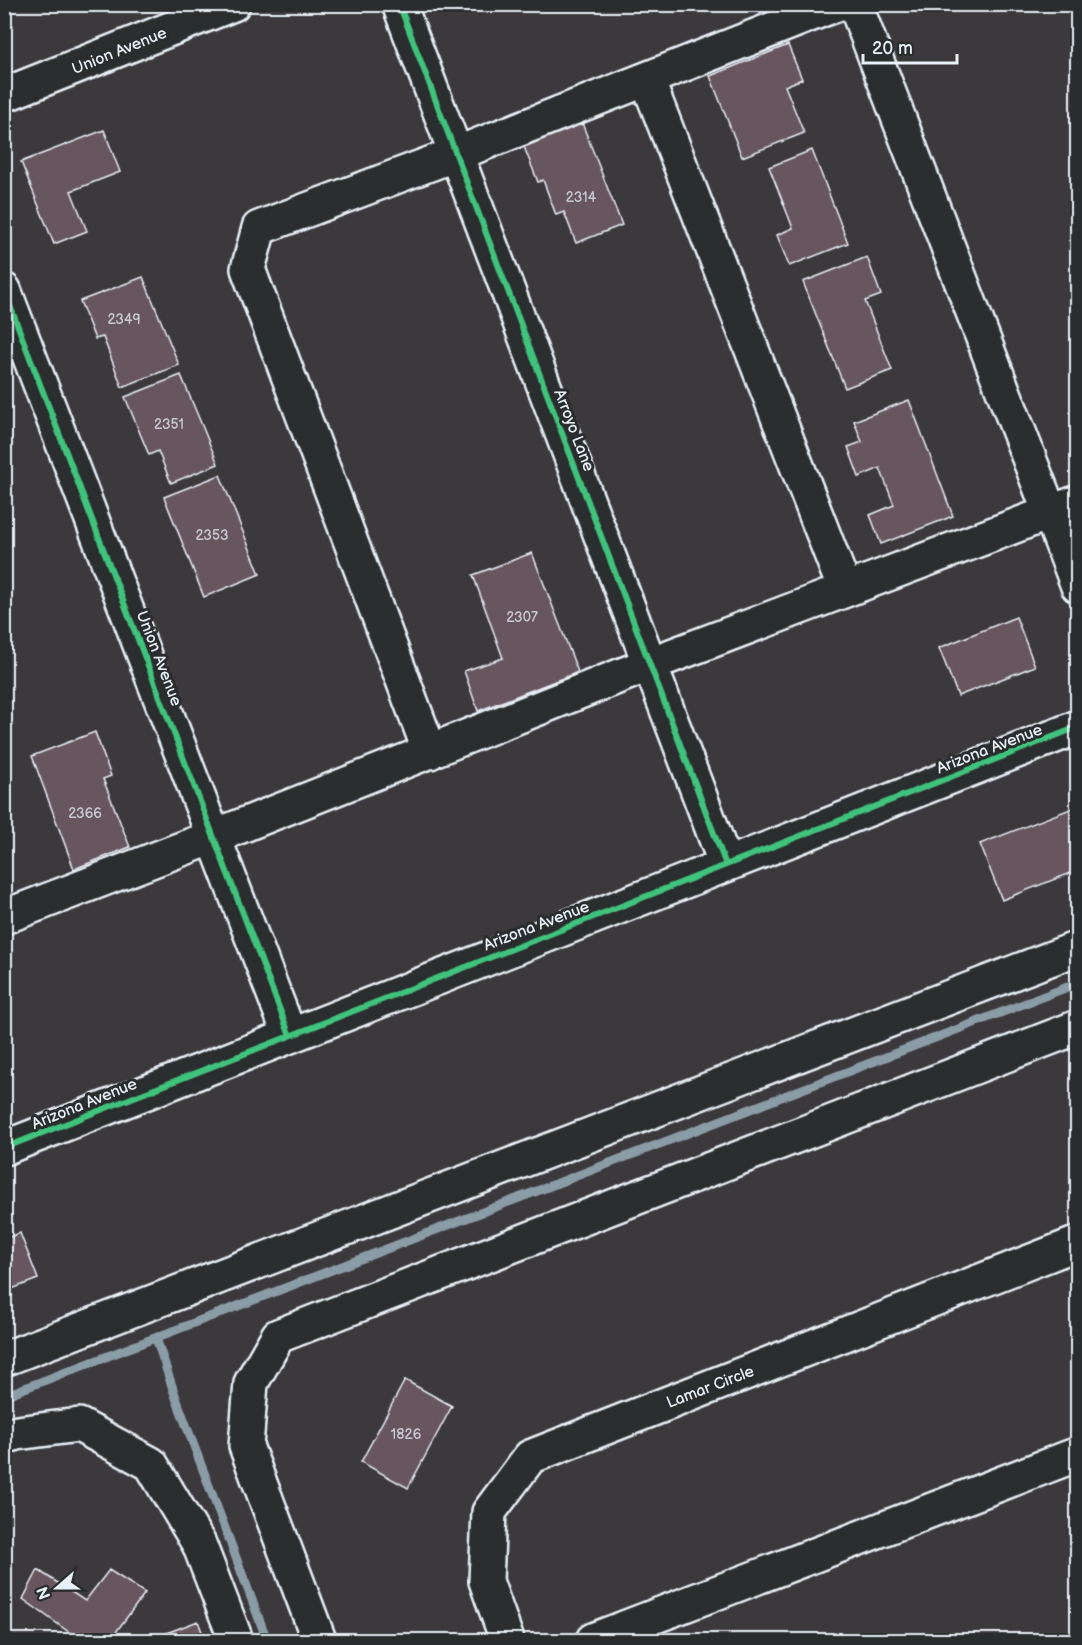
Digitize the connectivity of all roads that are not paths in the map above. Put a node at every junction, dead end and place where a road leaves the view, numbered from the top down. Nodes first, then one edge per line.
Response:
1 (233, 4) edge
2 (399, 4) edge
3 (837, 4) edge
4 (855, 4) edge
5 (647, 79) junction
6 (4, 95) edge
7 (456, 154) junction
8 (4, 290) edge
9 (1063, 507) edge
10 (1077, 586) edge
11 (845, 590) junction
12 (650, 664) junction
13 (1077, 727) edge
14 (430, 752) junction
15 (213, 837) junction
16 (726, 866) junction
17 (7, 909) edge
18 (1077, 948) edge
19 (1077, 1027) edge
20 (290, 1036) junction
21 (4, 1148) edge
22 (1077, 1243) edge
23 (4, 1359) edge
24 (4, 1437) edge
25 (1077, 1454) edge
26 (236, 1641) edge
27 (319, 1641) edge
28 (507, 1641) edge
29 (593, 1641) edge

1 - 6 street, Union Avenue
2 - 7 street, Arroyo Lane
3 - 5 street
4 - 9 street
5 - 7 street
5 - 11 street
7 - 12 street, Arroyo Lane
7 - 14 street
8 - 15 street, Union Avenue
9 - 10 street
9 - 11 street
11 - 12 street
12 - 14 street
12 - 16 street, Arroyo Lane
13 - 16 street, Arizona Avenue
14 - 15 street
15 - 17 street
15 - 20 street, Union Avenue
16 - 20 street, Arizona Avenue
18 - 23 street
19 - 27 street
20 - 21 street, Arizona Avenue
22 - 28 street, Lamar Circle
24 - 26 street
25 - 29 street

